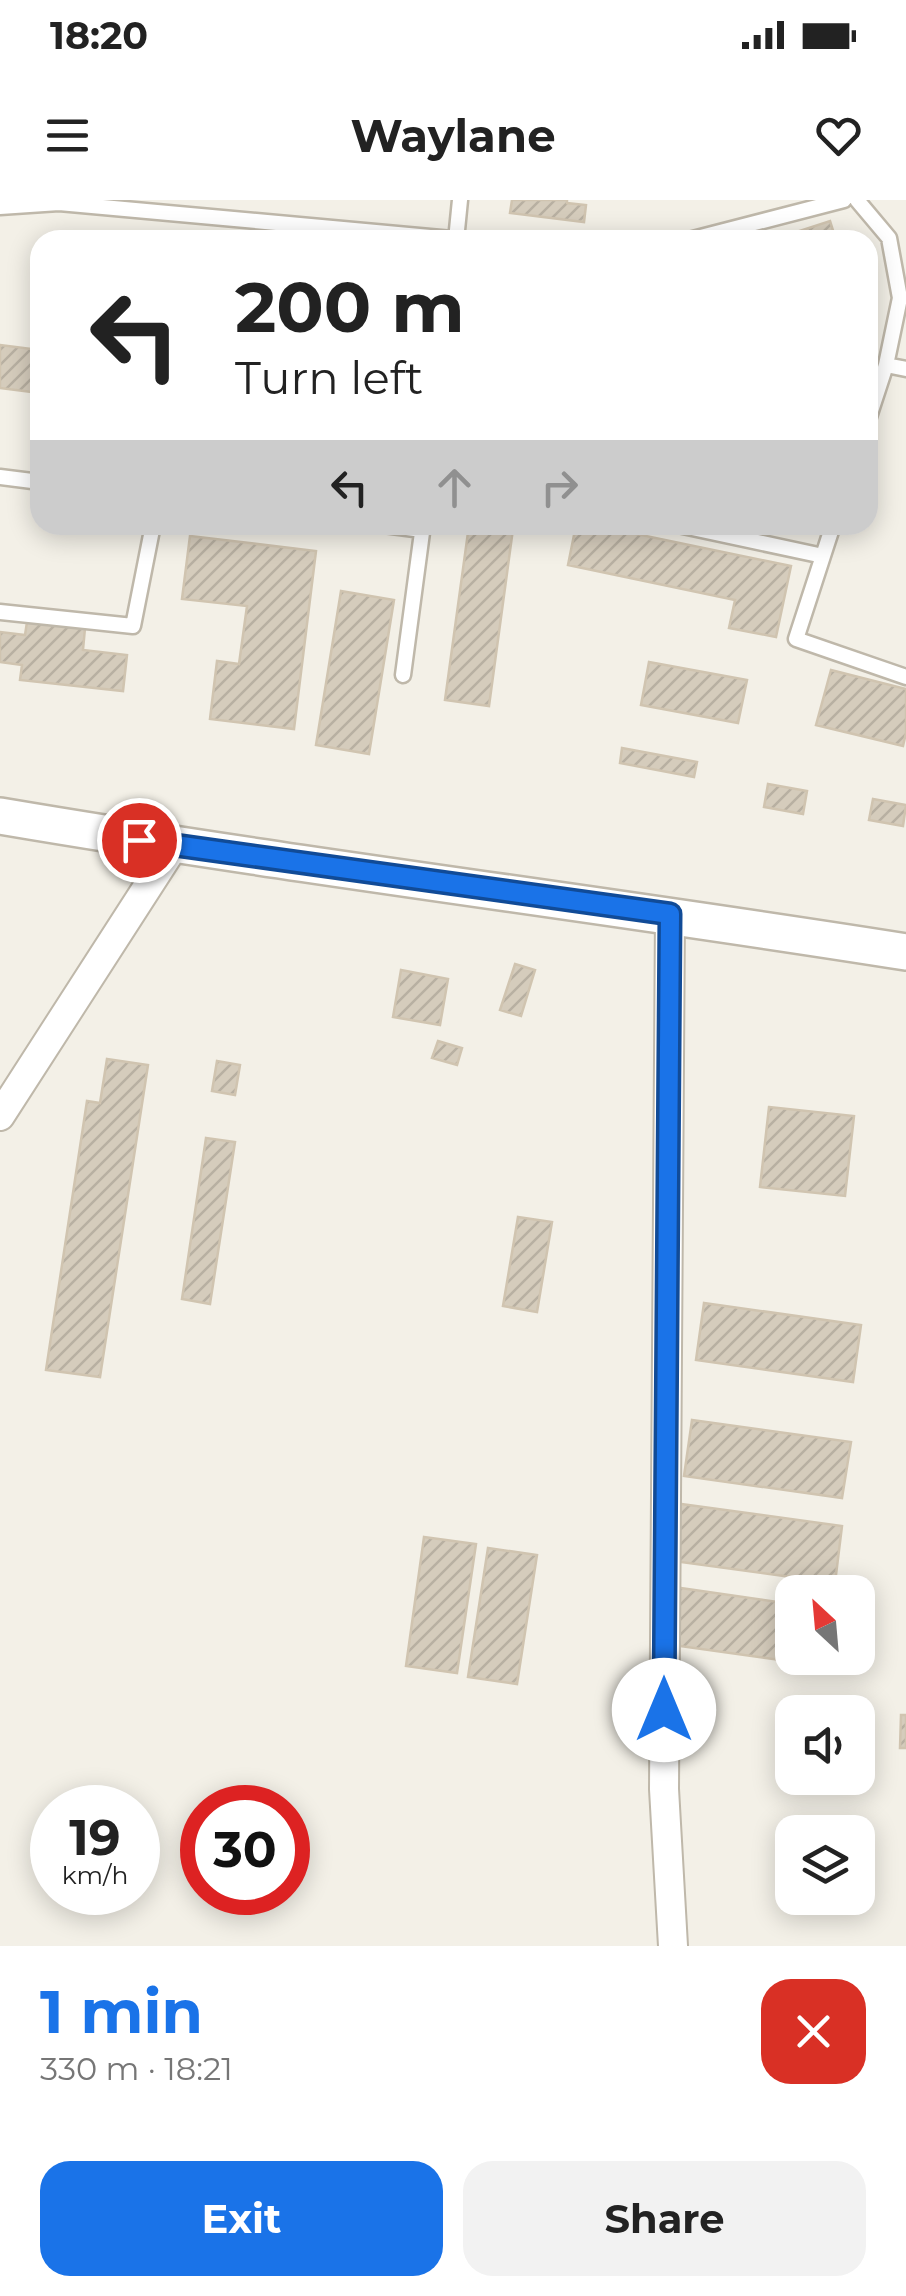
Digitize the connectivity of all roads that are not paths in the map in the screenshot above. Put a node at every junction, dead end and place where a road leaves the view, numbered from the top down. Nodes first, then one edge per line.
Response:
1 (460, 200) edge
2 (844, 200) edge
3 (857, 200) edge
4 (0, 207) edge
5 (350, 230) edge
6 (458, 230) edge
7 (727, 230) edge
8 (886, 364) junction
9 (906, 368) edge
10 (878, 389) edge
11 (0, 477) edge
12 (30, 481) edge
13 (151, 535) edge
14 (422, 535) edge
15 (725, 535) edge
16 (830, 535) edge
17 (823, 556) junction
18 (0, 612) edge
19 (403, 675) dead end
20 (906, 677) edge
21 (0, 816) edge
22 (174, 846) junction
23 (670, 914) junction
24 (906, 952) edge
25 (0, 1116) edge
26 (673, 1946) edge

1 - 6 lane
2 - 7 lane
3 - 8 lane
4 - 5 lane
8 - 9 lane
8 - 10 lane
11 - 12 lane
13 - 18 lane
14 - 19 lane
15 - 17 lane
16 - 17 lane
17 - 20 lane
21 - 22 street
22 - 23 street
22 - 25 street
23 - 24 street
23 - 26 street

